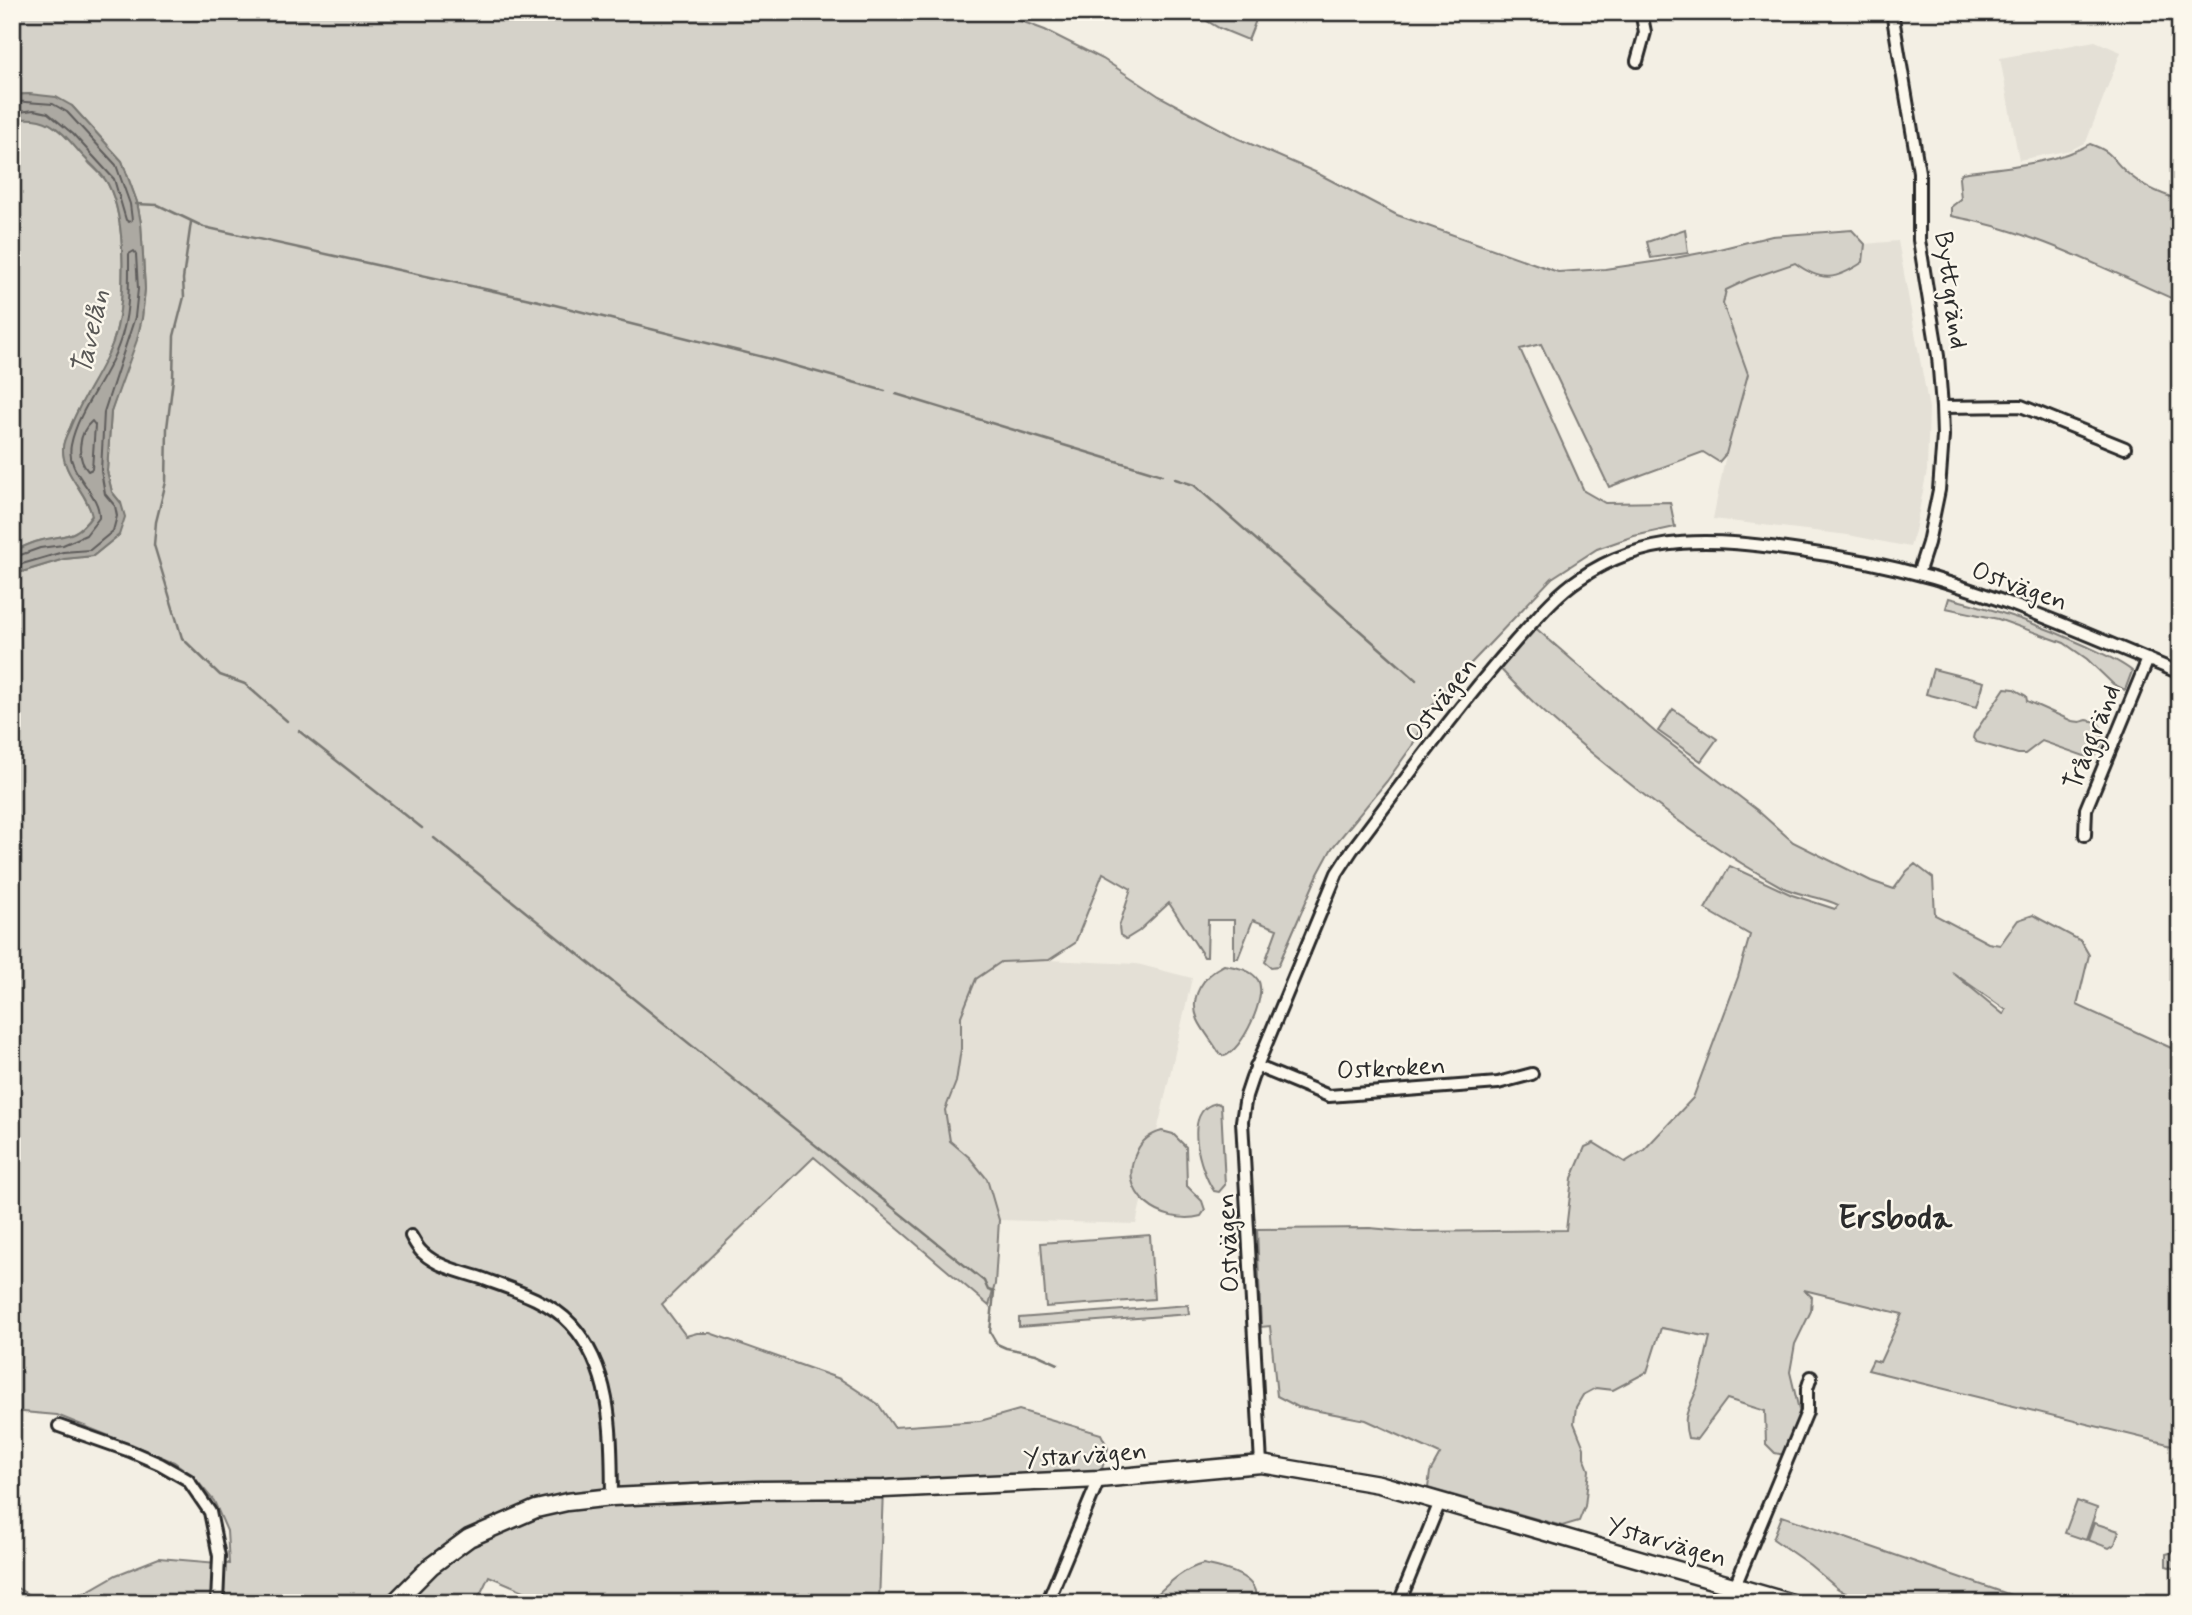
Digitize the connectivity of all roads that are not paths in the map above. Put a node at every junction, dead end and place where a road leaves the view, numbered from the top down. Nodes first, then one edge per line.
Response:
1 (1641, 12) edge
2 (1892, 12) edge
3 (1637, 61) dead end
4 (1942, 407) junction
5 (2125, 448) dead end
6 (1917, 574) junction
7 (2148, 659) junction
8 (2180, 673) edge
9 (2085, 835) dead end
10 (1256, 1066) junction
11 (1532, 1074) dead end
12 (411, 1236) dead end
13 (1811, 1377) dead end
14 (60, 1426) dead end
15 (1261, 1464) junction
16 (1099, 1479) junction
17 (612, 1497) junction
18 (1440, 1502) junction
19 (1735, 1586) junction
20 (217, 1603) edge
21 (394, 1603) edge
22 (1047, 1603) edge
23 (1399, 1603) edge
24 (1792, 1603) edge

1 - 3 street
2 - 4 street, Byttgränd
4 - 5 street
4 - 6 street, Byttgränd
6 - 7 street, Ostvägen
6 - 10 street, Ostvägen
7 - 8 street, Ostvägen
7 - 9 street, Tråggränd
10 - 11 street, Ostkroken
10 - 15 street, Ostvägen
12 - 17 street
13 - 19 street
14 - 20 street
15 - 16 street, Ystarvägen
15 - 18 street, Ystarvägen
16 - 17 street, Ystarvägen
16 - 22 street
17 - 21 street, Ystarvägen
18 - 19 street, Ystarvägen
18 - 23 street
19 - 24 street, Ystarvägen

